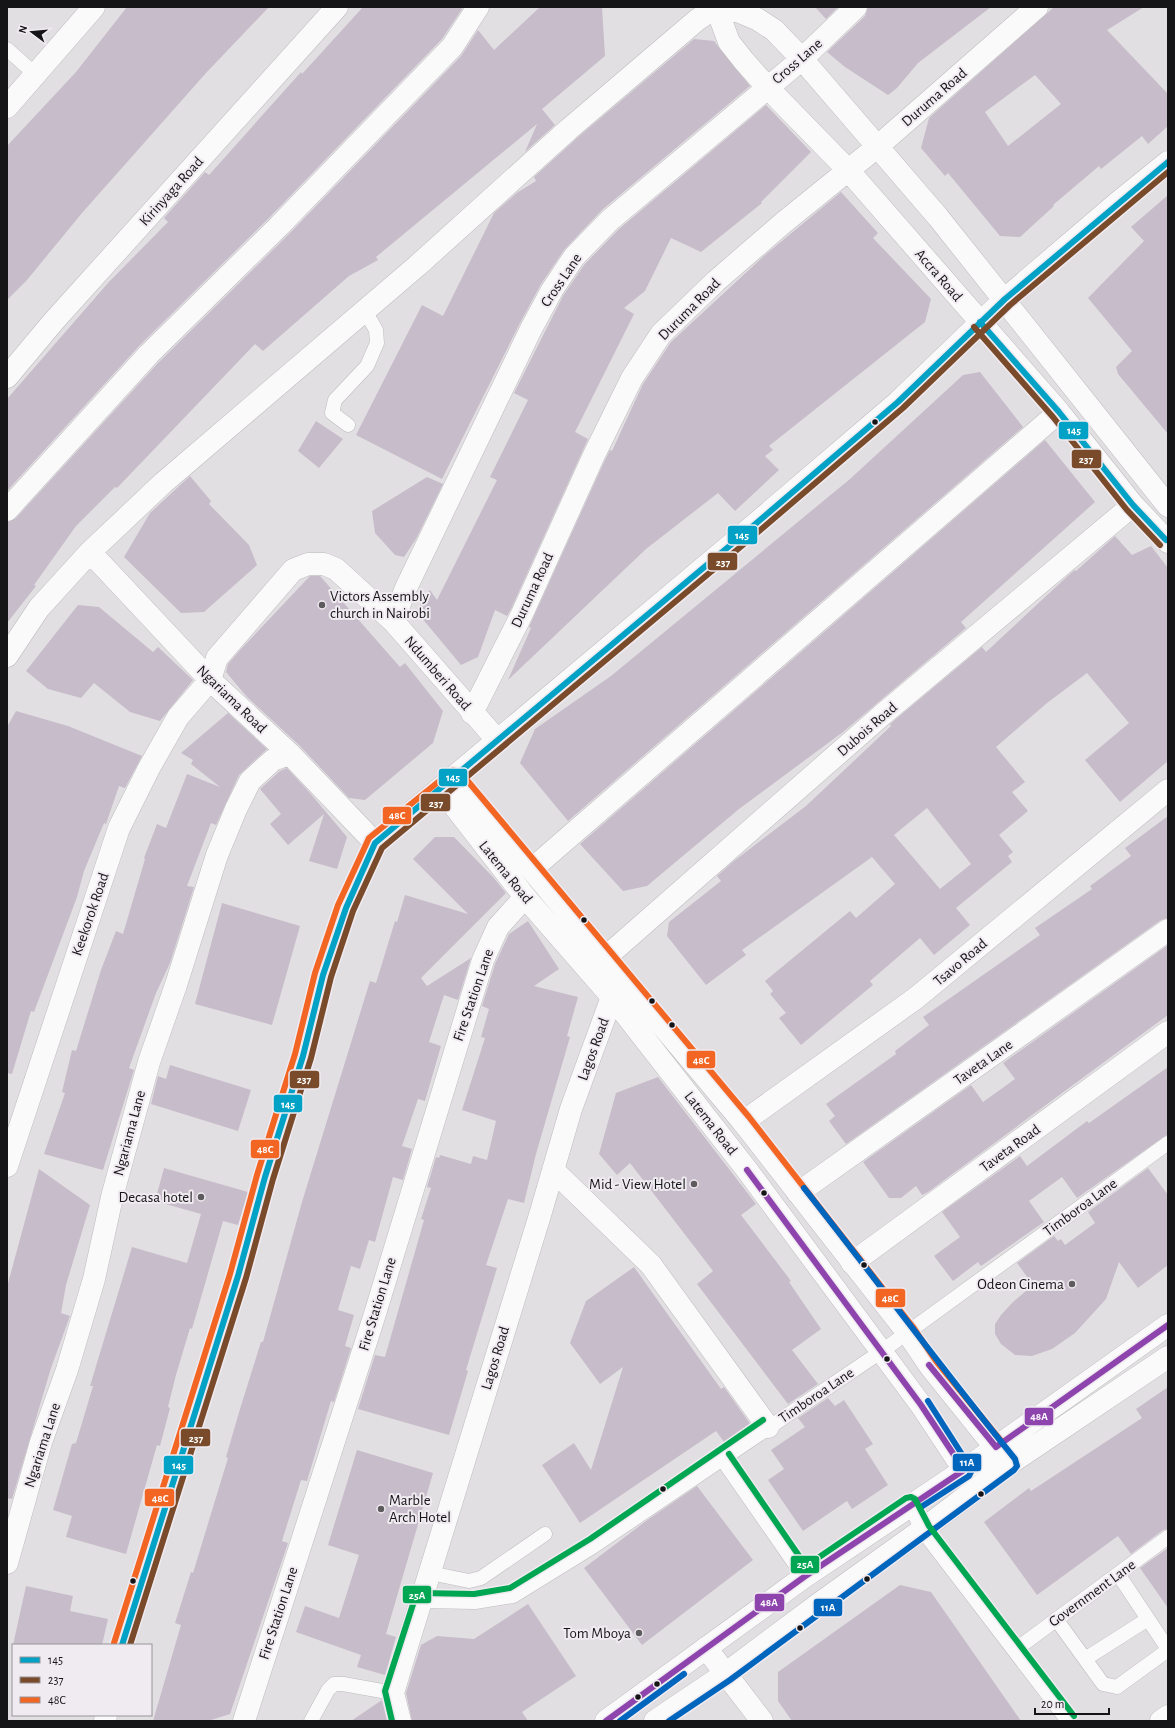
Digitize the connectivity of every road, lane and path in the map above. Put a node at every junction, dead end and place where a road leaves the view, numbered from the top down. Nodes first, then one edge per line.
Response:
1 (94, 7) edge
2 (336, 7) edge
3 (478, 7) edge
4 (716, 7) edge
5 (856, 7) edge
6 (1037, 7) edge
7 (7, 49) edge
8 (802, 58) junction
9 (36, 75) junction
10 (766, 87) junction
11 (7, 107) edge
12 (877, 147) junction
13 (1168, 162) edge
14 (848, 170) junction
15 (1005, 299) junction
16 (365, 311) junction
17 (980, 322) junction
18 (7, 377) edge
19 (1059, 412) junction
20 (348, 425) dead end
21 (1133, 505) junction
22 (1168, 506) edge
23 (7, 510) edge
24 (1168, 542) edge
25 (90, 552) junction
26 (393, 621) junction
27 (7, 656) edge
28 (210, 680) junction
29 (472, 714) junction
30 (498, 741) junction
31 (290, 754) junction
32 (448, 783) junction
33 (1168, 790) edge
34 (375, 844) junction
35 (532, 869) junction
36 (525, 897) junction
37 (1168, 930) edge
38 (601, 951) junction
39 (578, 957) junction
40 (612, 997) junction
41 (1168, 1032) edge
42 (690, 1058) junction
43 (671, 1073) junction
44 (743, 1122) junction
45 (1168, 1143) edge
46 (7, 1166) edge
47 (553, 1170) junction
48 (798, 1193) junction
49 (852, 1263) junction
50 (1168, 1326) edge
51 (907, 1332) junction
52 (882, 1351) junction
53 (1168, 1357) edge
54 (768, 1428) junction
55 (996, 1446) junction
56 (722, 1459) junction
57 (1009, 1464) junction
58 (964, 1470) junction
59 (910, 1505) junction
60 (922, 1530) junction
61 (545, 1534) dead end
62 (1168, 1537) edge
63 (7, 1563) edge
64 (430, 1573) junction
65 (1118, 1574) junction
66 (804, 1577) junction
67 (421, 1601) junction
68 (1056, 1619) junction
69 (1148, 1619) junction
70 (122, 1644) edge
71 (706, 1648) junction
72 (1015, 1650) junction
73 (1168, 1650) edge
74 (1085, 1659) junction
75 (725, 1674) junction
76 (393, 1693) junction
77 (1168, 1716) edge
78 (244, 1721) edge
79 (311, 1721) edge
80 (400, 1721) edge
81 (606, 1721) edge
82 (655, 1721) edge
83 (762, 1721) edge
84 (1068, 1721) edge
85 (1161, 1721) edge

1 - 9 street
2 - 18 street, Kirinyaga Road
3 - 23 street
4 - 8 street
4 - 10 street, Accra Road
4 - 16 street
5 - 8 street, Cross Lane
6 - 12 street, Duruma Road
7 - 9 lane
8 - 10 street, Cross Lane
8 - 12 street
9 - 11 street
10 - 14 street, Accra Road
10 - 26 street, Cross Lane
12 - 14 street, Duruma Road
12 - 15 street
13 - 15 street
14 - 17 street, Accra Road
14 - 29 street, Duruma Road
15 - 17 street
15 - 22 street
16 - 20 lane
16 - 25 street
17 - 19 street, Accra Road
17 - 30 street
19 - 21 street, Accra Road
19 - 35 street
21 - 24 street, Accra Road
21 - 38 street, Dubois Road
25 - 27 street
25 - 28 street, Ngariama Road
26 - 28 street, Ndumberi Road
26 - 29 street, Ndumberi Road
28 - 31 street, Ngariama Road
28 - 46 street, Keekorok Road
29 - 30 street, Ndumberi Road
30 - 32 street
31 - 34 street, Ngariama Road
31 - 63 street, Ngariama Lane
32 - 34 street
32 - 35 street, Latema Road
32 - 36 street, Latema Road
33 - 44 street, Tsavo Road
34 - 70 street
35 - 38 street, Latema Road
36 - 39 street, Latema Road
36 - 78 street, Fire Station Lane
37 - 48 street, Taveta Lane
38 - 39 street, Dubois Road
38 - 42 street, Latema Road
39 - 40 street, Latema Road
40 - 43 street, Latema Road
40 - 47 street, Lagos Road
41 - 49 street, Taveta Road
42 - 43 street
42 - 44 street, Latema Road
43 - 52 street, Latema Road
44 - 48 street, Latema Road
45 - 51 lane, Timboroa Lane
47 - 54 street
47 - 64 street, Lagos Road
48 - 49 street, Latema Road
49 - 51 street, Latema Road
50 - 55 street
51 - 52 lane, Timboroa Lane
51 - 55 street, Latema Road
52 - 54 lane, Timboroa Lane
52 - 58 street, Latema Road
53 - 57 street
54 - 56 lane, Timboroa Lane
55 - 57 street, Latema Road
55 - 58 street
56 - 66 lane
56 - 67 lane, Timboroa Lane
57 - 60 street
58 - 59 street
59 - 60 lane
59 - 66 street
60 - 72 lane
60 - 75 street
61 - 64 lane
62 - 65 lane, Government Lane
64 - 67 street, Lagos Road
65 - 68 lane, Government Lane
65 - 69 lane
66 - 71 street
67 - 76 street, Lagos Road
68 - 72 lane, Government Lane
68 - 74 lane
69 - 73 lane
69 - 74 lane
71 - 75 street
71 - 81 street
72 - 84 lane
73 - 74 lane
75 - 82 street
75 - 83 street
76 - 79 lane
76 - 80 street
77 - 85 street

